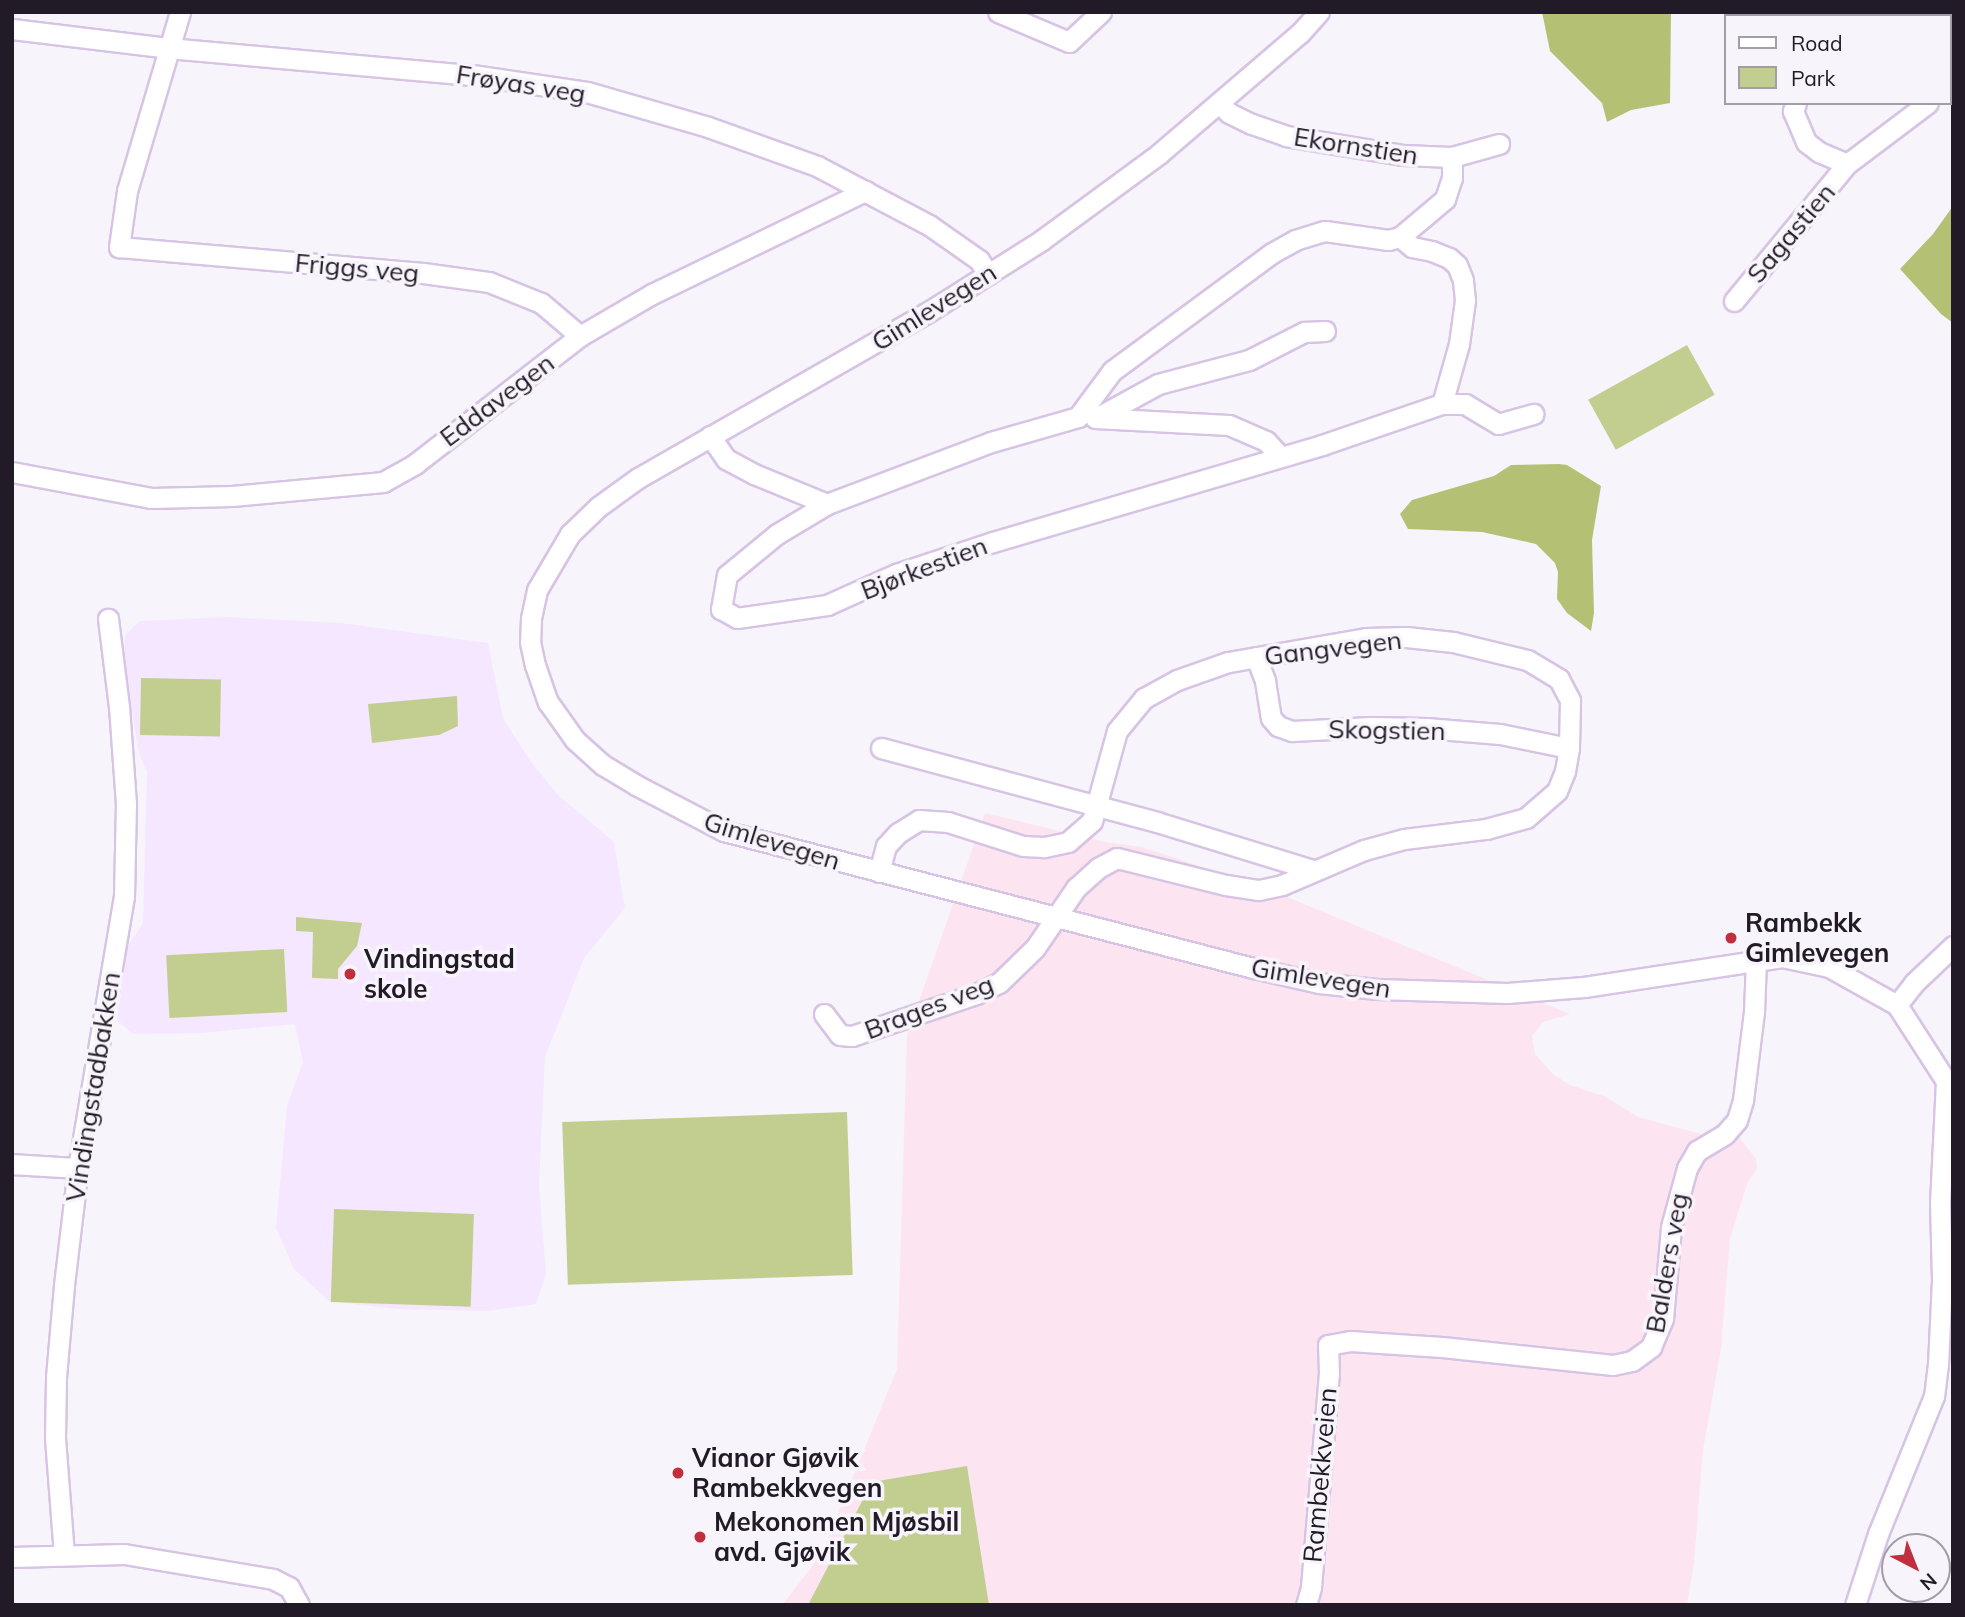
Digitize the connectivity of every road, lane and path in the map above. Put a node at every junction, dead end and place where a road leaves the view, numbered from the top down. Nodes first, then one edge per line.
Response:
1 (180, 12) edge
2 (998, 12) edge
3 (1101, 12) edge
4 (1318, 12) edge
5 (12, 29) edge
6 (167, 48) junction
7 (1219, 103) junction
8 (1795, 105) edge
9 (1925, 105) edge
10 (1499, 144) dead end
11 (1452, 157) junction
12 (1847, 164) junction
13 (865, 191) junction
14 (1400, 237) junction
15 (988, 274) junction
16 (1734, 301) dead end
17 (1325, 331) dead end
18 (580, 336) junction
19 (1442, 404) junction
20 (1534, 414) dead end
21 (1087, 418) junction
22 (710, 436) junction
23 (1279, 456) junction
24 (12, 472) edge
25 (827, 504) junction
26 (108, 619) dead end
27 (1256, 657) junction
28 (881, 748) dead end
29 (1569, 748) junction
30 (1096, 806) junction
31 (1313, 870) junction
32 (879, 872) junction
33 (1058, 917) junction
34 (1953, 946) edge
35 (1756, 959) junction
36 (1897, 1005) junction
37 (824, 1014) dead end
38 (1948, 1128) edge
39 (12, 1164) edge
40 (78, 1168) junction
41 (1328, 1345) joint
42 (64, 1555) junction
43 (12, 1557) edge
44 (299, 1605) edge
45 (1306, 1605) edge
46 (1855, 1605) edge

1 - 6 street
2 - 3 street
4 - 7 street, Gimlevegen
5 - 6 street, Frøyas veg
6 - 13 street, Frøyas veg
6 - 18 street, Friggs veg
7 - 11 street, Ekornstien
7 - 15 street, Gimlevegen
8 - 12 street, Sagastien
9 - 12 street, Sagastien
10 - 11 street, Ekornstien
11 - 14 street
12 - 16 street, Sagastien
13 - 15 street, Frøyas veg
13 - 18 street, Eddavegen
14 - 19 street
14 - 21 street
15 - 22 street, Gimlevegen
17 - 21 street, Bjørkestien
18 - 24 street, Eddavegen
19 - 20 street, Bjørkestien
19 - 23 street, Bjørkestien
21 - 23 street, Bjørkestien
21 - 25 street, Bjørkestien
22 - 25 street
22 - 32 street, Gimlevegen
23 - 25 street, Bjørkestien
26 - 40 street, Vindingstadbakken
27 - 29 street, Skogstien
27 - 29 street, Gangvegen
27 - 30 street, Gangvegen
28 - 30 street
29 - 31 street, Gangvegen
30 - 31 street
30 - 32 street, Gangvegen
31 - 33 street, Gangvegen
32 - 33 street, Gimlevegen
33 - 35 street, Gimlevegen
33 - 37 street, Brages veg
34 - 36 street
35 - 36 street, Gimlevegen
35 - 41 street, Balders veg
36 - 38 street
38 - 46 street
39 - 40 street
40 - 42 street, Vindingstadbakken
41 - 45 street, Rambekkveien
42 - 43 street
42 - 44 street

